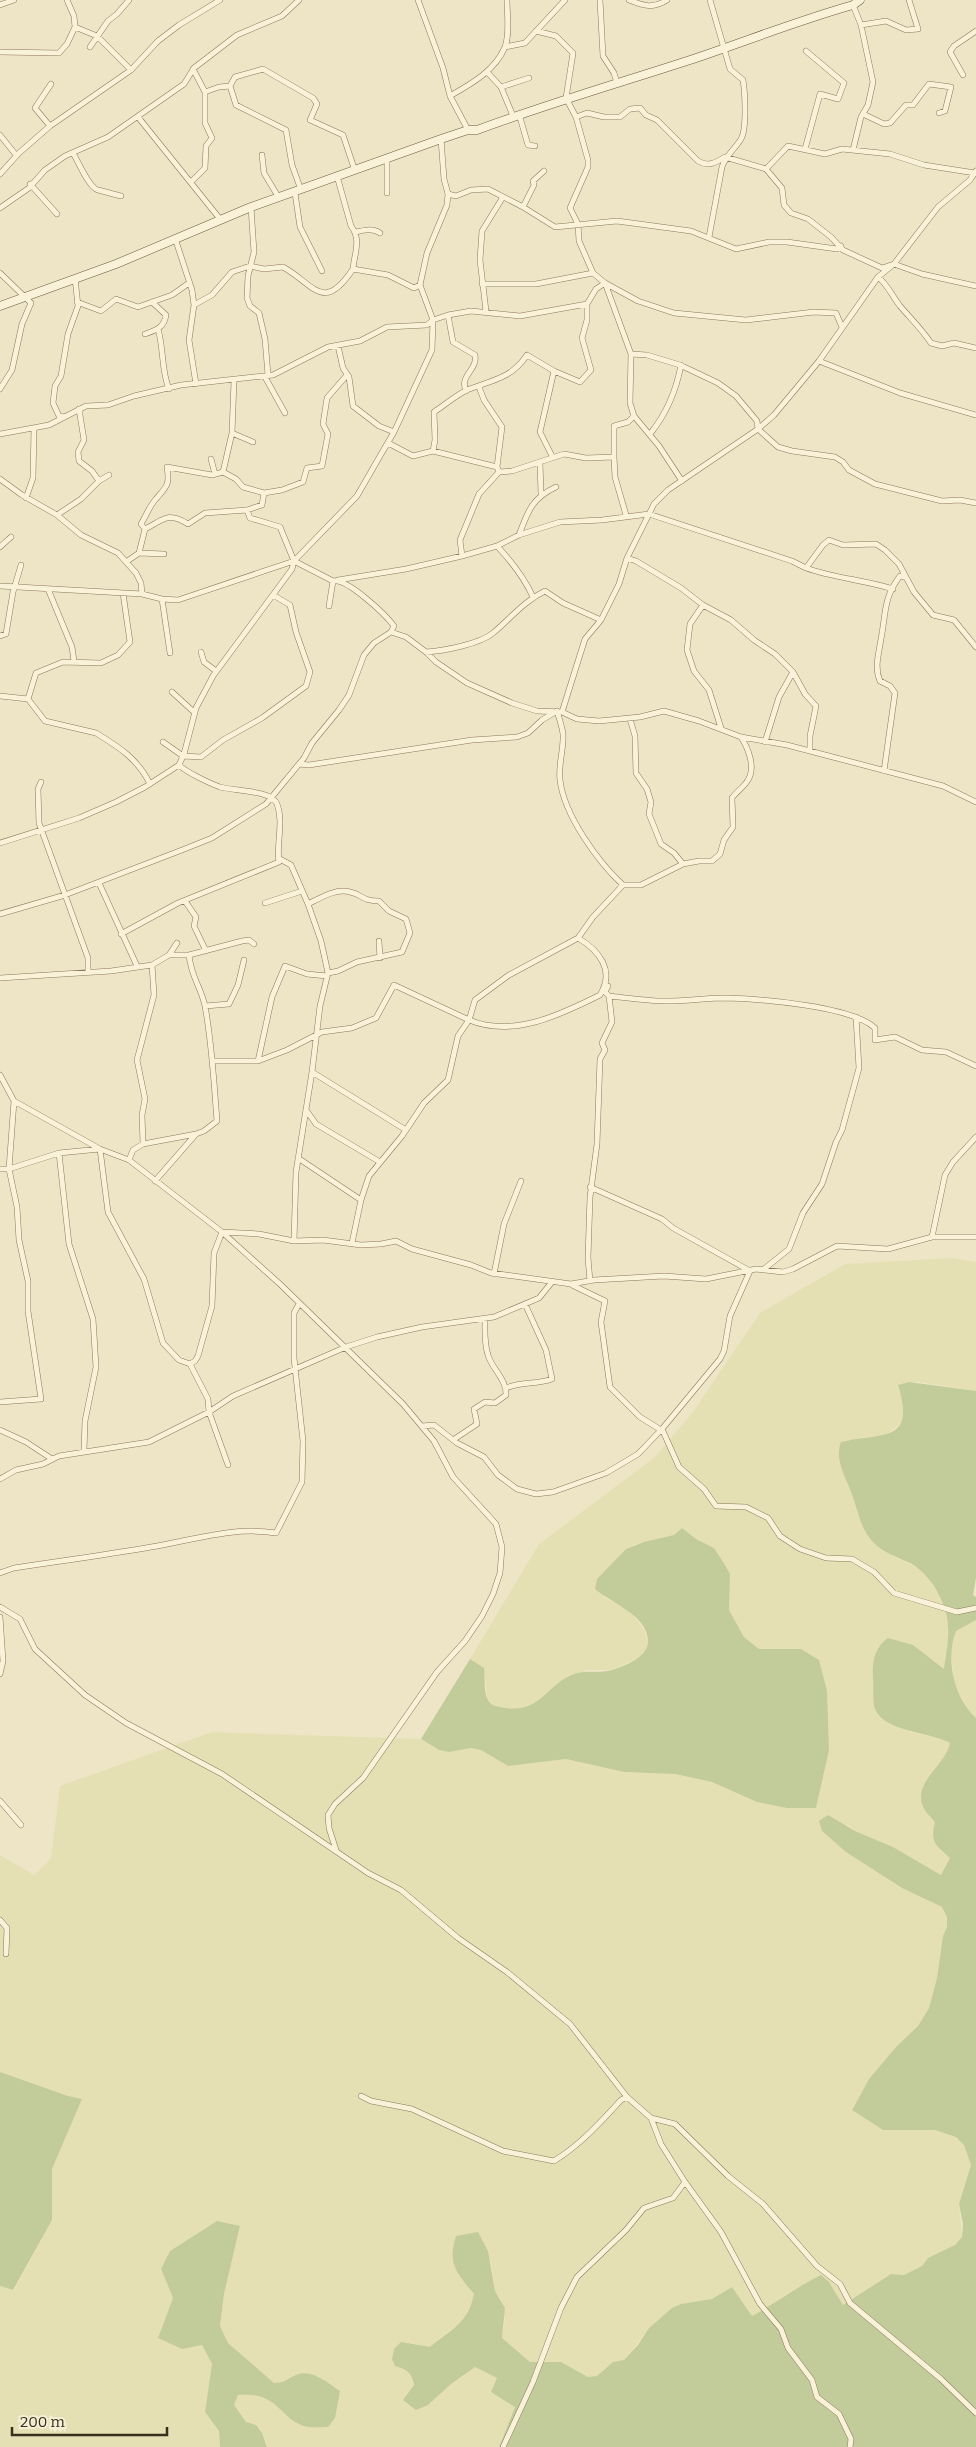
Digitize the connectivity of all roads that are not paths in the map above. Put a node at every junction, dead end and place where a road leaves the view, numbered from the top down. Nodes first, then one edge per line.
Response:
1 (14, 0) edge
2 (67, 0) edge
3 (129, 0) edge
4 (220, 0) edge
5 (299, 0) edge
6 (418, 0) edge
7 (507, 0) edge
8 (565, 0) edge
9 (600, 0) edge
10 (629, 0) edge
11 (667, 0) edge
12 (710, 0) edge
13 (860, 0) edge
14 (908, 0) edge
15 (0, 5) edge
16 (853, 5) junction
17 (861, 25) junction
18 (75, 27) junction
19 (536, 31) junction
20 (976, 31) edge
21 (97, 36) junction
22 (90, 47) dead end
23 (505, 47) junction
24 (722, 49) junction
25 (806, 51) dead end
26 (0, 52) edge
27 (193, 69) junction
28 (131, 70) junction
29 (487, 72) junction
30 (963, 75) dead end
31 (529, 78) dead end
32 (617, 82) junction
33 (51, 84) dead end
34 (230, 86) junction
35 (501, 87) junction
36 (205, 92) junction
37 (450, 96) junction
38 (566, 98) junction
39 (939, 113) dead end
40 (863, 114) junction
41 (516, 115) junction
42 (138, 117) junction
43 (576, 117) junction
44 (50, 126) junction
45 (468, 130) junction
46 (0, 135) edge
47 (441, 139) junction
48 (534, 146) dead end
49 (805, 149) junction
50 (853, 150) junction
51 (73, 153) junction
52 (262, 154) dead end
53 (16, 156) junction
54 (725, 157) junction
55 (387, 160) junction
56 (766, 169) junction
57 (355, 171) junction
58 (544, 171) dead end
59 (976, 172) edge
60 (0, 174) edge
61 (337, 176) junction
62 (190, 182) junction
63 (30, 184) junction
64 (298, 191) junction
65 (387, 193) dead end
66 (448, 194) junction
67 (122, 196) dead end
68 (503, 197) junction
69 (279, 198) junction
70 (251, 207) junction
71 (523, 207) junction
72 (0, 208) edge
73 (57, 214) dead end
74 (220, 219) junction
75 (578, 224) junction
76 (356, 232) junction
77 (380, 233) dead end
78 (709, 237) junction
79 (175, 238) junction
80 (841, 246) junction
81 (894, 264) junction
82 (250, 266) junction
83 (353, 269) junction
84 (322, 271) dead end
85 (0, 273) edge
86 (593, 273) junction
87 (878, 277) junction
88 (75, 278) junction
89 (189, 283) junction
90 (605, 283) junction
91 (482, 284) junction
92 (420, 285) junction
93 (976, 286) edge
94 (24, 296) junction
95 (77, 302) junction
96 (152, 302) junction
97 (587, 304) junction
98 (194, 305) junction
99 (0, 306) edge
100 (486, 311) junction
101 (448, 315) junction
102 (432, 320) junction
103 (842, 327) junction
104 (158, 329) junction
105 (145, 334) dead end
106 (338, 346) junction
107 (976, 348) edge
108 (631, 354) junction
109 (819, 361) junction
110 (681, 365) junction
111 (554, 371) junction
112 (346, 375) junction
113 (266, 376) junction
114 (234, 381) junction
115 (196, 384) junction
116 (479, 387) junction
117 (0, 389) edge
118 (169, 389) junction
119 (466, 391) junction
120 (79, 409) junction
121 (285, 413) dead end
122 (976, 415) edge
123 (634, 416) junction
124 (65, 417) junction
125 (34, 428) junction
126 (758, 429) junction
127 (394, 432) junction
128 (232, 433) junction
129 (0, 434) edge
130 (650, 434) junction
131 (252, 442) dead end
132 (388, 443) junction
133 (433, 451) junction
134 (552, 456) junction
135 (614, 457) junction
136 (211, 459) dead end
137 (540, 462) junction
138 (498, 470) junction
139 (223, 472) junction
140 (215, 474) junction
141 (109, 475) dead end
142 (0, 479) edge
143 (99, 481) junction
144 (682, 481) junction
145 (556, 487) dead end
146 (264, 493) junction
147 (541, 494) junction
148 (26, 498) junction
149 (976, 503) edge
150 (247, 510) junction
151 (649, 514) junction
152 (57, 515) junction
153 (626, 515) junction
154 (144, 528) junction
155 (519, 535) junction
156 (11, 537) dead end
157 (496, 546) junction
158 (0, 547) edge
159 (139, 553) junction
160 (164, 554) dead end
161 (462, 556) junction
162 (628, 558) junction
163 (294, 561) junction
164 (126, 562) junction
165 (21, 565) dead end
166 (806, 568) junction
167 (904, 577) junction
168 (335, 580) junction
169 (0, 586) edge
170 (16, 587) junction
171 (893, 588) junction
172 (48, 589) junction
173 (123, 593) junction
174 (142, 594) junction
175 (273, 595) junction
176 (533, 597) junction
177 (162, 599) junction
178 (704, 605) junction
179 (329, 606) dead end
180 (601, 620) junction
181 (391, 632) junction
182 (0, 636) edge
183 (976, 647) edge
184 (201, 652) dead end
185 (426, 652) junction
186 (170, 653) dead end
187 (74, 661) junction
188 (216, 671) junction
189 (793, 672) junction
190 (172, 692) dead end
191 (0, 696) edge
192 (28, 699) junction
193 (560, 711) junction
194 (195, 713) junction
195 (630, 719) junction
196 (720, 728) junction
197 (741, 737) junction
198 (163, 742) dead end
199 (765, 742) junction
200 (810, 751) junction
201 (183, 756) junction
202 (299, 764) junction
203 (179, 765) junction
204 (884, 771) junction
205 (41, 782) dead end
206 (150, 784) junction
207 (271, 796) junction
208 (976, 802) edge
209 (44, 830) junction
210 (0, 843) edge
211 (278, 858) junction
212 (683, 864) junction
213 (99, 883) junction
214 (623, 885) junction
215 (302, 891) junction
216 (65, 895) junction
217 (186, 901) junction
218 (265, 903) dead end
219 (308, 904) junction
220 (0, 914) edge
221 (121, 934) junction
222 (578, 938) junction
223 (379, 941) dead end
224 (177, 943) dead end
225 (254, 944) dead end
226 (206, 951) junction
227 (169, 955) junction
228 (189, 955) junction
229 (380, 958) junction
230 (244, 960) dead end
231 (152, 965) junction
232 (137, 966) junction
233 (88, 971) junction
234 (607, 973) junction
235 (328, 974) junction
236 (0, 978) edge
237 (609, 996) junction
238 (205, 1006) junction
239 (856, 1017) junction
240 (469, 1020) junction
241 (317, 1034) junction
242 (212, 1061) junction
243 (258, 1061) junction
244 (976, 1066) edge
245 (312, 1072) junction
246 (0, 1074) edge
247 (14, 1102) junction
248 (306, 1110) junction
249 (406, 1130) junction
250 (196, 1134) junction
251 (976, 1137) edge
252 (143, 1144) junction
253 (100, 1149) junction
254 (60, 1153) junction
255 (298, 1158) junction
256 (129, 1160) junction
257 (380, 1162) junction
258 (0, 1169) edge
259 (9, 1169) junction
260 (155, 1181) junction
261 (521, 1181) dead end
262 (590, 1188) junction
263 (361, 1200) junction
264 (222, 1232) junction
265 (932, 1237) junction
266 (976, 1237) edge
267 (294, 1241) junction
268 (352, 1243) junction
269 (763, 1270) junction
270 (750, 1271) junction
271 (494, 1274) junction
272 (590, 1281) junction
273 (552, 1282) junction
274 (571, 1284) junction
275 (299, 1304) junction
276 (525, 1304) junction
277 (485, 1319) junction
278 (346, 1348) junction
279 (190, 1364) junction
280 (294, 1371) junction
281 (506, 1388) junction
282 (0, 1402) edge
283 (209, 1412) junction
284 (422, 1426) junction
285 (0, 1430) edge
286 (661, 1430) junction
287 (453, 1440) junction
288 (84, 1450) junction
289 (52, 1459) junction
290 (228, 1465) dead end
291 (0, 1479) edge
292 (0, 1573) edge
293 (0, 1607) edge
294 (976, 1608) edge
295 (0, 1617) edge
296 (0, 1674) edge
297 (0, 1801) edge
298 (21, 1826) dead end
299 (336, 1850) junction
300 (0, 1920) edge
301 (6, 1954) dead end
302 (361, 2096) dead end
303 (627, 2097) junction
304 (651, 2118) junction
305 (685, 2182) junction
306 (976, 2413) edge
307 (503, 2447) edge
308 (850, 2447) edge

1 - 15 street
2 - 18 street
3 - 21 street
4 - 28 street
5 - 27 street
6 - 37 street
7 - 23 street
8 - 19 street
9 - 32 street
10 - 11 street
12 - 24 street
13 - 16 street
14 - 17 street
16 - 17 street
16 - 24 street
17 - 40 street
18 - 21 street
18 - 26 street
19 - 23 street
19 - 38 street
20 - 30 street
21 - 22 street
21 - 28 street
23 - 29 street
24 - 32 street
24 - 54 street
25 - 49 street
27 - 36 street
27 - 42 street
28 - 44 street
29 - 35 street
29 - 37 street
31 - 35 street
32 - 38 street
33 - 44 street
34 - 36 street
34 - 57 street
34 - 64 street
35 - 41 street
36 - 62 street
37 - 45 street
38 - 41 street
38 - 43 street
39 - 40 street
40 - 50 street
41 - 45 street
41 - 48 street
42 - 51 street
42 - 62 street
43 - 54 street
43 - 75 street
44 - 53 street
45 - 47 street
46 - 53 street
47 - 55 street
47 - 66 street
49 - 50 street
49 - 56 street
50 - 59 street
51 - 63 street
51 - 67 street
52 - 69 street
53 - 60 street
54 - 56 street
54 - 78 street
55 - 57 street
55 - 65 street
56 - 80 street
57 - 61 street
58 - 71 street
59 - 81 street
61 - 64 street
61 - 76 street
62 - 74 street
63 - 72 street
63 - 73 street
64 - 69 street
64 - 84 street
66 - 68 street
66 - 92 street
68 - 71 street
68 - 91 street
69 - 70 street
70 - 74 street
70 - 82 street
71 - 75 street
74 - 79 street
75 - 78 street
75 - 86 street
76 - 77 street
76 - 83 street
78 - 80 street
79 - 88 street
79 - 89 street
80 - 81 street
81 - 87 street
81 - 93 street
82 - 83 street
82 - 98 street
82 - 113 street
83 - 92 street
85 - 94 street
86 - 90 street
86 - 91 street
87 - 103 street
87 - 107 street
88 - 94 street
88 - 95 street
89 - 96 street
89 - 98 street
90 - 97 street
90 - 103 street
90 - 108 street
91 - 100 street
92 - 102 street
94 - 99 street
94 - 117 street
95 - 96 street
95 - 124 street
96 - 104 street
97 - 100 street
97 - 111 street
98 - 115 street
100 - 101 street
101 - 102 street
101 - 119 street
102 - 106 street
102 - 127 street
103 - 109 street
104 - 105 street
104 - 118 street
106 - 112 street
106 - 113 street
108 - 110 street
108 - 123 street
109 - 122 street
109 - 126 street
110 - 126 street
110 - 130 street
111 - 116 street
111 - 134 street
112 - 127 street
112 - 146 street
113 - 114 street
113 - 121 street
114 - 115 street
114 - 128 street
115 - 118 street
116 - 119 street
116 - 138 street
118 - 120 street
119 - 133 street
120 - 124 street
120 - 143 street
123 - 130 street
123 - 135 street
124 - 125 street
125 - 129 street
125 - 148 street
126 - 144 street
126 - 149 street
127 - 132 street
128 - 131 street
128 - 139 street
130 - 144 street
132 - 133 street
132 - 163 street
133 - 138 street
134 - 135 street
134 - 137 street
135 - 153 street
136 - 140 street
137 - 138 street
137 - 147 street
138 - 161 street
139 - 140 street
139 - 146 street
140 - 154 street
141 - 143 street
142 - 148 street
143 - 152 street
144 - 151 street
145 - 147 street
146 - 150 street
147 - 155 street
148 - 152 street
150 - 154 street
150 - 163 street
151 - 153 street
151 - 162 street
151 - 166 street
152 - 164 street
153 - 155 street
154 - 159 street
155 - 157 street
156 - 158 street
157 - 161 street
157 - 176 street
159 - 160 street
159 - 164 street
161 - 168 street
162 - 178 street
162 - 180 street
163 - 168 street
163 - 175 street
163 - 177 street
164 - 174 street
165 - 170 street
166 - 167 street
166 - 171 street
167 - 171 street
167 - 183 street
168 - 179 street
168 - 181 street
169 - 170 street
170 - 172 street
170 - 182 street
171 - 204 street
172 - 173 street
172 - 187 street
173 - 174 street
173 - 187 street
174 - 177 street
175 - 188 street
175 - 201 street
176 - 180 street
176 - 185 street
177 - 186 street
178 - 189 street
178 - 196 street
180 - 193 street
181 - 185 street
181 - 202 street
184 - 188 street
185 - 193 street
187 - 192 street
188 - 194 street
189 - 199 street
189 - 200 street
190 - 194 street
191 - 192 street
192 - 206 street
193 - 195 street
193 - 202 street
193 - 214 street
194 - 201 street
195 - 196 street
195 - 212 street
196 - 197 street
197 - 199 street
197 - 212 street
198 - 201 street
199 - 200 street
200 - 204 street
201 - 203 street
202 - 207 street
203 - 206 street
203 - 207 street
204 - 208 street
205 - 209 street
206 - 209 street
207 - 211 street
207 - 213 street
209 - 210 street
209 - 216 street
211 - 215 street
211 - 217 street
212 - 214 street
213 - 216 street
213 - 221 street
214 - 222 street
215 - 218 street
215 - 219 street
216 - 220 street
216 - 233 street
217 - 221 street
217 - 226 street
219 - 229 street
219 - 235 street
221 - 232 street
222 - 234 street
222 - 240 street
223 - 229 street
224 - 227 street
225 - 226 street
226 - 228 street
227 - 228 street
227 - 231 street
228 - 238 street
229 - 235 street
230 - 238 street
231 - 232 street
231 - 252 street
232 - 233 street
233 - 236 street
234 - 237 street
234 - 240 street
235 - 241 street
235 - 243 street
237 - 239 street
237 - 262 street
238 - 242 street
239 - 244 street
239 - 269 street
240 - 241 street
240 - 249 street
241 - 243 street
241 - 245 street
242 - 243 street
242 - 250 street
245 - 248 street
245 - 249 street
246 - 247 street
247 - 253 street
247 - 259 street
248 - 255 street
248 - 257 street
249 - 257 street
250 - 252 street
250 - 260 street
251 - 265 street
252 - 256 street
253 - 254 street
253 - 256 street
253 - 279 street
254 - 259 street
254 - 288 street
255 - 263 street
255 - 267 street
256 - 260 street
257 - 263 street
258 - 259 street
259 - 282 street
260 - 264 street
261 - 271 street
262 - 270 street
262 - 272 street
263 - 268 street
264 - 267 street
264 - 275 street
264 - 279 street
265 - 266 street
265 - 269 street
267 - 268 street
268 - 271 street
269 - 270 street
270 - 272 street
270 - 286 street
271 - 273 street
272 - 274 street
273 - 274 street
273 - 276 street
274 - 286 street
275 - 278 street
275 - 280 street
276 - 277 street
276 - 281 street
277 - 278 street
277 - 281 street
278 - 280 street
278 - 284 street
279 - 283 street
280 - 283 street
280 - 292 street
281 - 287 street
283 - 288 street
283 - 290 street
284 - 287 street
284 - 299 street
285 - 289 street
286 - 287 street
286 - 294 street
288 - 289 street
289 - 291 street
293 - 299 street
295 - 296 street
297 - 298 street
299 - 303 street
300 - 301 street
302 - 303 street
303 - 304 street
304 - 305 street
304 - 306 street
305 - 307 street
305 - 308 street

